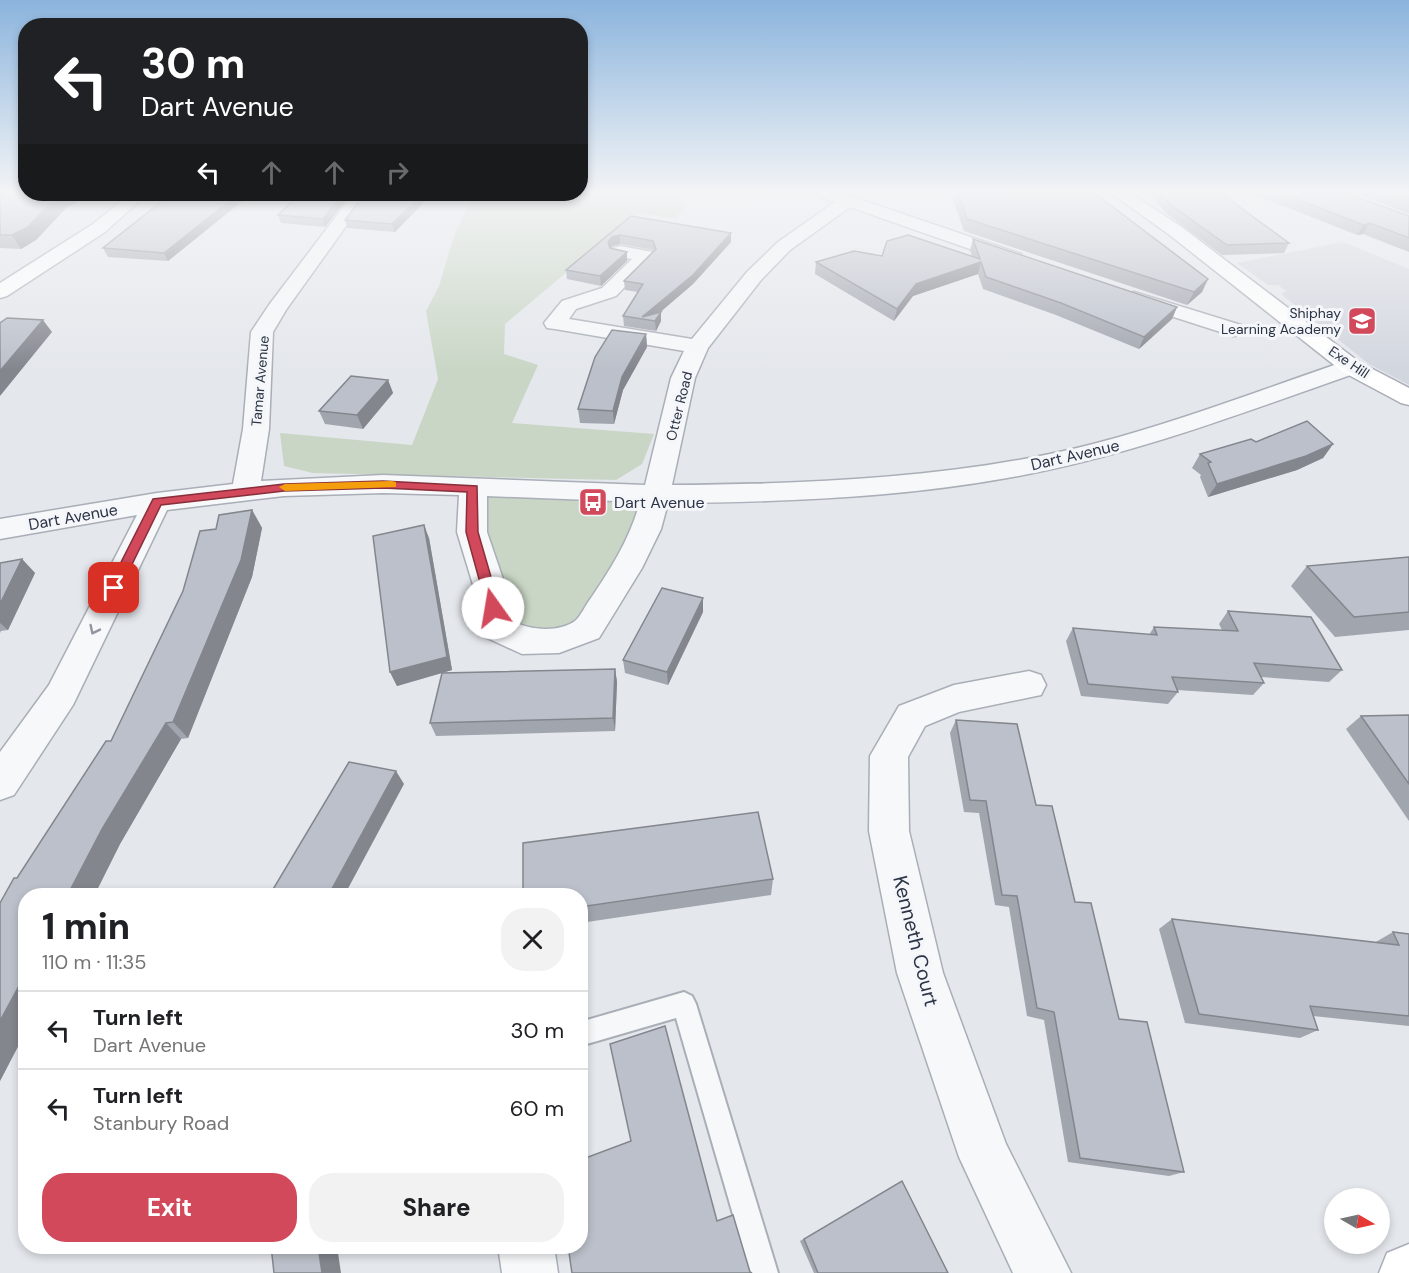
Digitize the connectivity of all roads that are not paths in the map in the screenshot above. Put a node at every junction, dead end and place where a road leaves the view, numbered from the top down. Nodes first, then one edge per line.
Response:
1 (63, 251) edge
2 (319, 251) edge
3 (779, 251) edge
4 (995, 251) edge
5 (1202, 251) edge
6 (620, 252) edge
7 (1033, 264) edge
8 (0, 292) edge
9 (1122, 294) edge
10 (1233, 330) dead end
11 (697, 347) junction
12 (1351, 366) junction
13 (1409, 398) edge
14 (473, 489) junction
15 (246, 490) junction
16 (655, 494) junction
17 (157, 502) junction
18 (0, 529) edge
19 (1029, 685) dead end
20 (0, 783) edge
21 (588, 1032) edge
22 (527, 1254) edge
23 (530, 1273) edge
24 (764, 1273) edge
25 (1043, 1273) edge

1 - 8 street
2 - 15 street, Tamar Avenue
3 - 11 street, Otter Road
4 - 7 street
5 - 12 street, Exe Hill
6 - 11 street
9 - 10 street
11 - 16 street, Otter Road
12 - 13 street, Exe Hill
12 - 16 street, Dart Avenue
14 - 15 street, Dart Avenue
14 - 16 street, Dart Avenue
14 - 16 street, Otter Road
15 - 17 street, Dart Avenue
17 - 18 street, Dart Avenue
17 -> 20 street
19 - 25 street, Kenneth Court
21 - 24 lane
22 - 23 street

